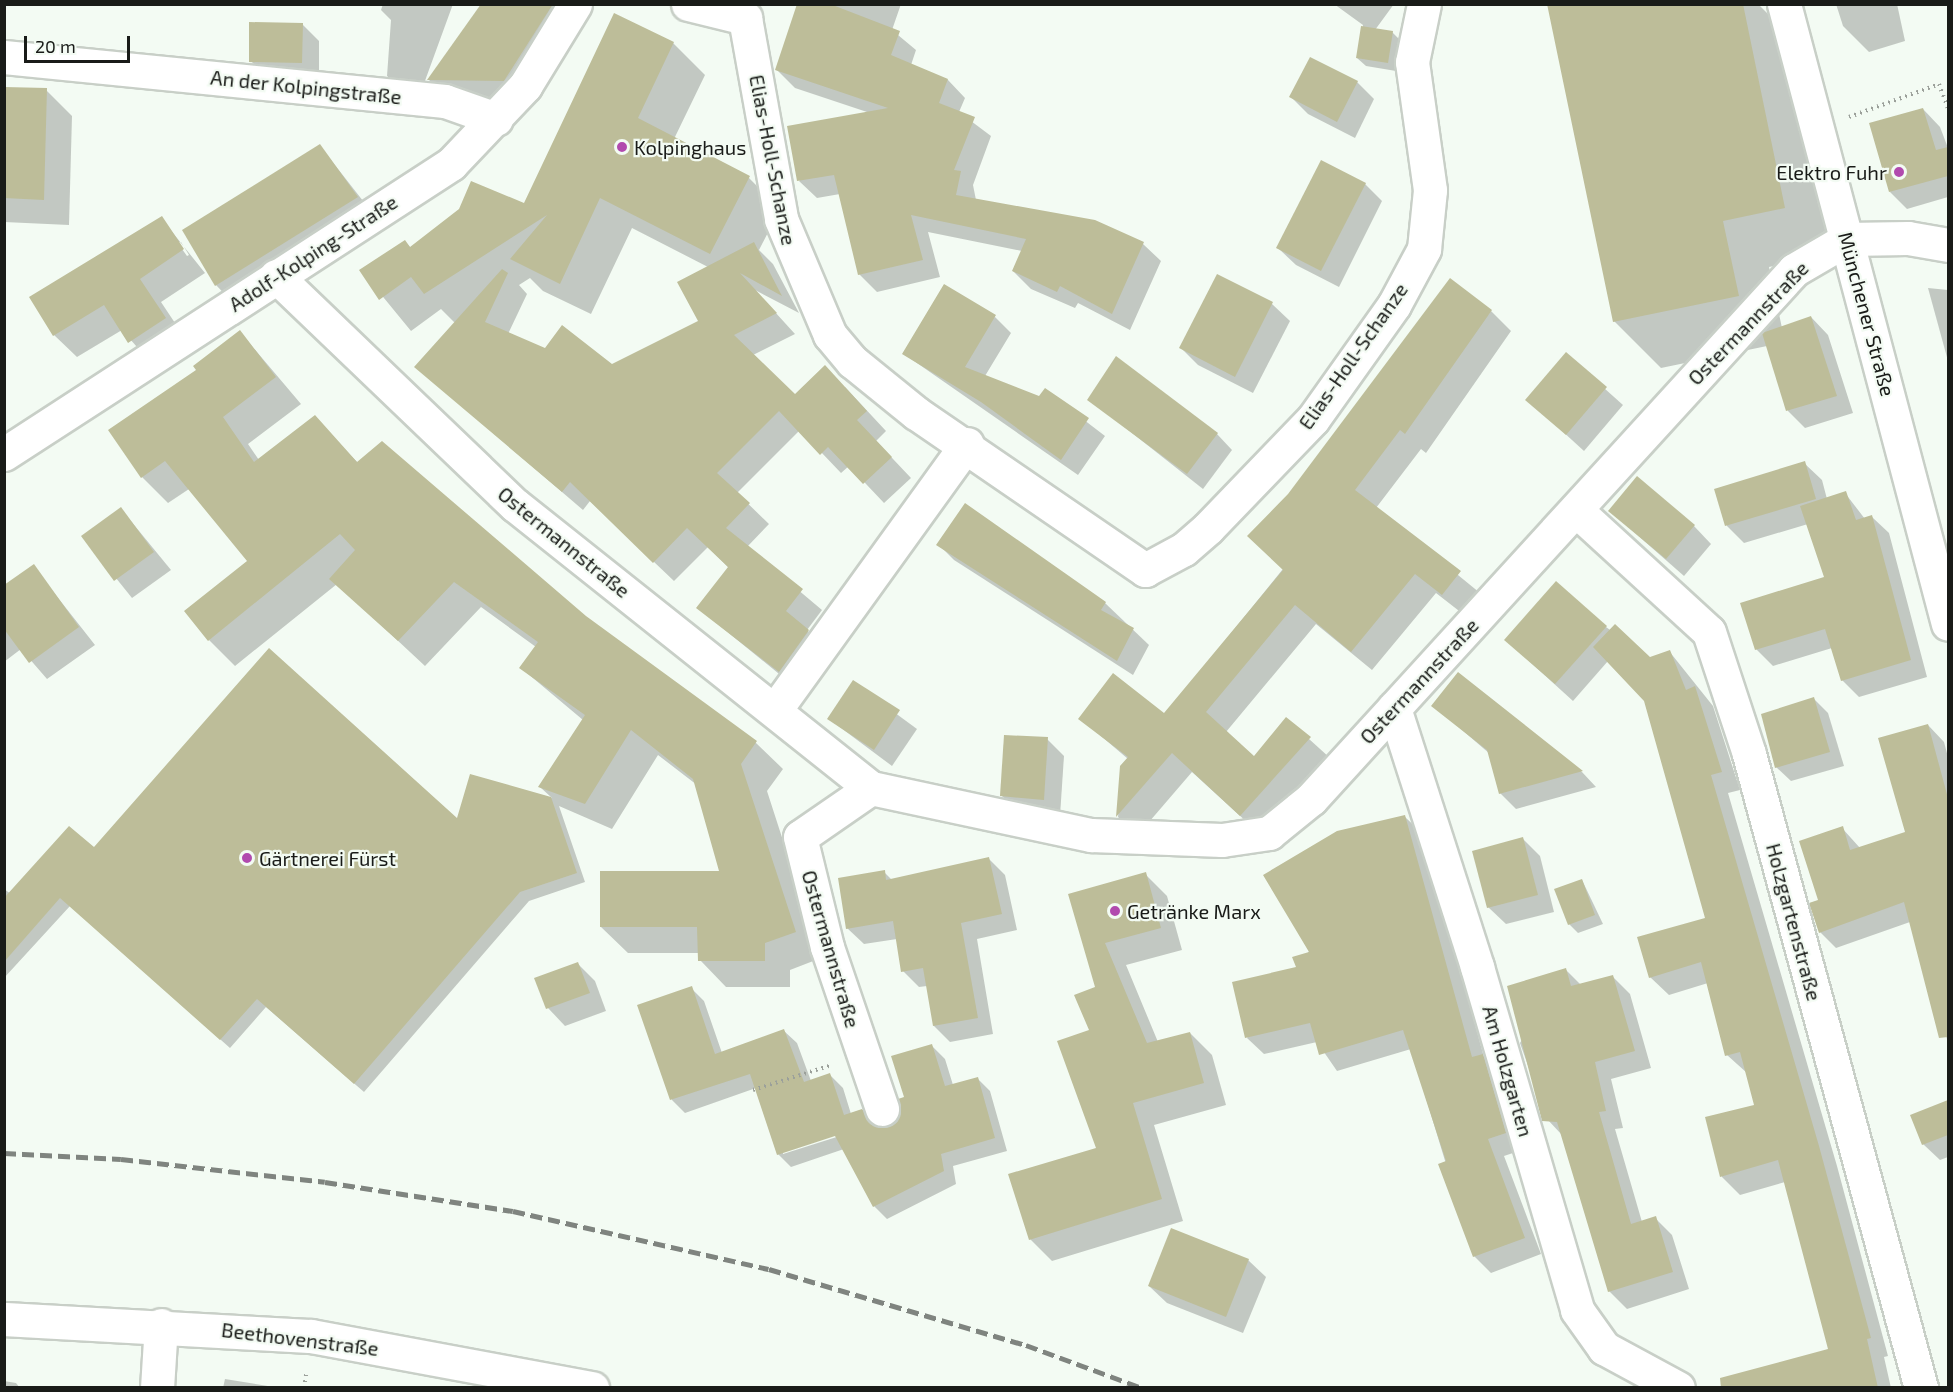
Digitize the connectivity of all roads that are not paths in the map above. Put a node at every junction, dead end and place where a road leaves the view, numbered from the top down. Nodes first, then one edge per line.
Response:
1 (575, 4) edge
2 (688, 4) edge
3 (1424, 4) edge
4 (1784, 4) edge
5 (749, 11) edge
6 (4, 57) edge
7 (496, 119) junction
8 (1847, 239) junction
9 (1948, 245) edge
10 (276, 276) junction
11 (967, 444) junction
12 (7, 447) edge
13 (1576, 510) junction
14 (1948, 624) edge
15 (1394, 708) junction
16 (775, 710) junction
17 (871, 788) junction
18 (882, 1108) dead end
19 (4, 1319) edge
20 (161, 1325) junction
21 (1667, 1381) edge
22 (156, 1388) edge
23 (592, 1388) edge
24 (1921, 1388) edge

1 - 7 street, Adolf-Kolping-Straße
2 - 5 street
3 - 11 street, Elias-Holl-Schanze
4 - 8 street, Münchener Straße
5 - 11 street, Elias-Holl-Schanze
6 - 7 street, An der Kolpingstraße
7 - 10 street, Adolf-Kolping-Straße
8 - 9 street
8 - 13 street, Ostermannstraße
8 - 14 street, Münchener Straße
10 - 12 street, Adolf-Kolping-Straße
10 - 16 street, Ostermannstraße
11 - 16 street
13 - 15 street, Ostermannstraße
13 - 24 street, Holzgartenstraße
15 - 17 street, Ostermannstraße
15 - 21 street, Am Holzgarten
16 - 17 street, Ostermannstraße
17 - 18 street, Ostermannstraße
19 - 20 street, Beethovenstraße
20 - 22 street
20 - 23 street, Beethovenstraße

